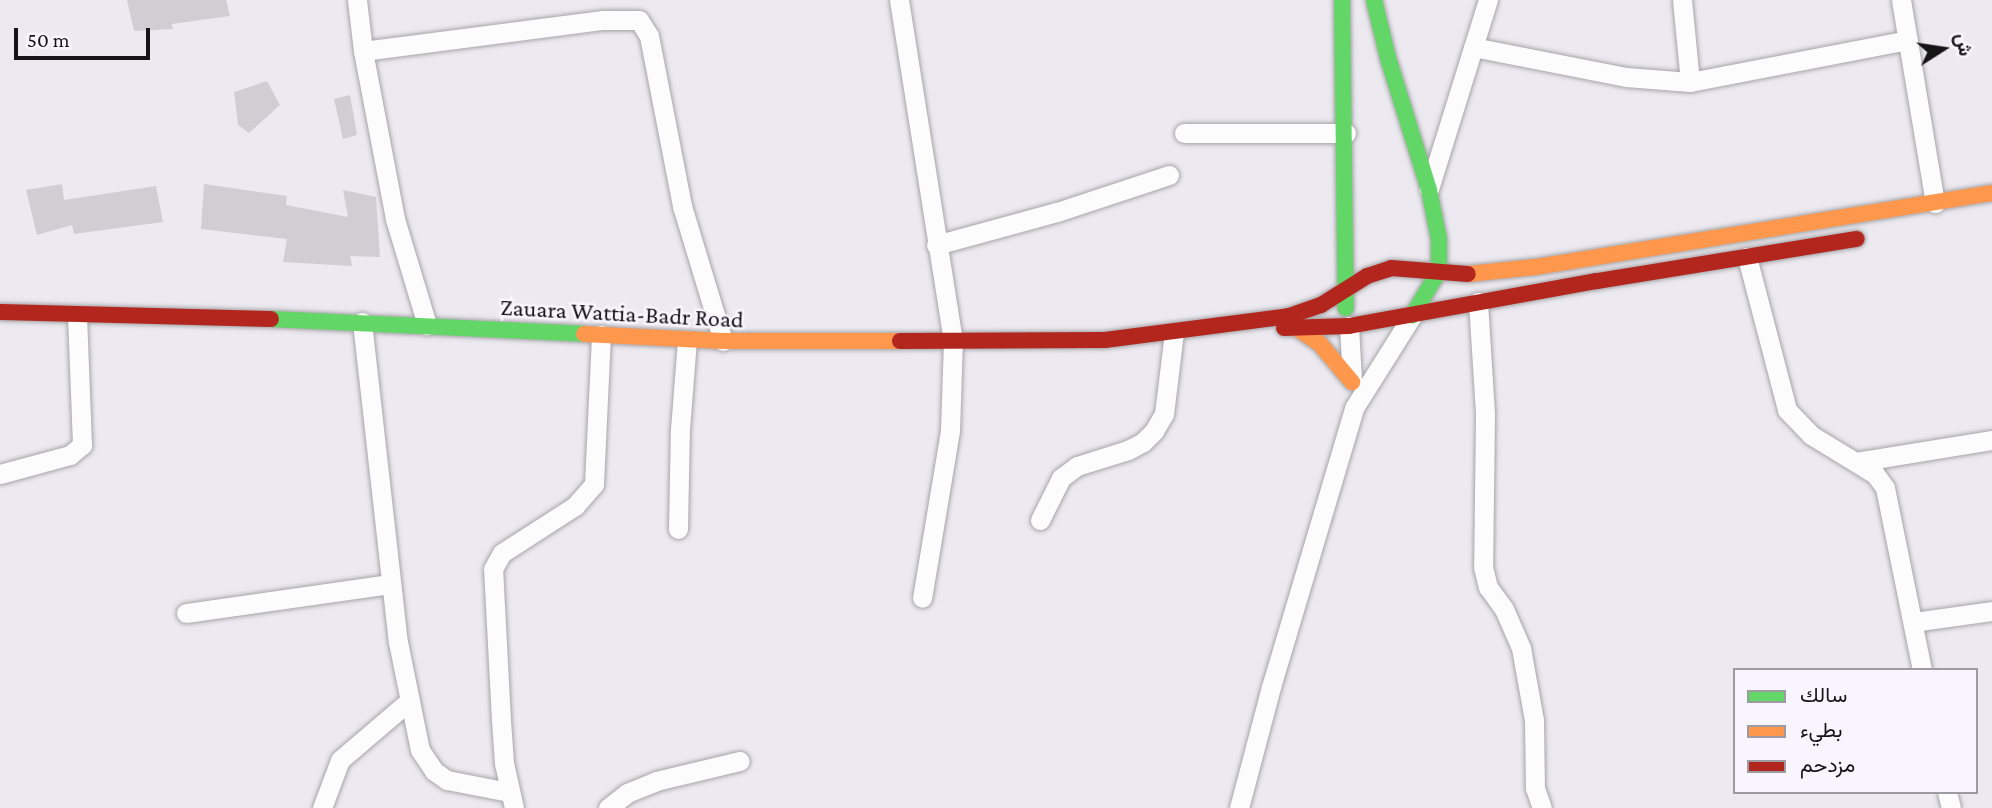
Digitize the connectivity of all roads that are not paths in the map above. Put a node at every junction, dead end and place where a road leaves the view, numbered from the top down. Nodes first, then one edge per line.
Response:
1 (357, 0) edge
2 (899, 0) edge
3 (1342, 0) edge
4 (1374, 0) edge
5 (1488, 0) edge
6 (1682, 0) edge
7 (1901, 0) edge
8 (1908, 40) junction
9 (1473, 47) junction
10 (363, 51) junction
11 (1690, 82) junction
12 (1184, 133) dead end
13 (1346, 133) junction
14 (1169, 175) dead end
15 (1429, 190) junction
16 (1992, 193) edge
17 (1935, 203) junction
18 (1880, 235) dead end
19 (936, 245) junction
20 (1747, 257) junction
21 (1439, 271) junction
22 (1344, 292) junction
23 (1478, 303) junction
24 (0, 313) edge
25 (77, 315) junction
26 (1412, 316) junction
27 (362, 322) junction
28 (1242, 324) junction
29 (427, 325) junction
30 (1349, 327) junction
31 (1297, 329) junction
32 (1174, 333) junction
33 (601, 335) junction
34 (687, 340) junction
35 (953, 340) junction
36 (723, 341) junction
37 (1352, 382) junction
38 (1354, 408) junction
39 (1992, 440) edge
40 (1856, 462) junction
41 (0, 474) edge
42 (1040, 520) dead end
43 (678, 529) dead end
44 (391, 584) junction
45 (922, 598) dead end
46 (1992, 611) edge
47 (186, 613) dead end
48 (1913, 622) junction
49 (1922, 668) edge
50 (408, 702) junction
51 (740, 761) dead end
52 (511, 800) edge
53 (322, 808) edge
54 (608, 808) edge
55 (1239, 808) edge
56 (1542, 808) edge

1 - 10 street
2 - 19 street
3 - 13 main road
4 - 15 main road
5 - 9 street
6 - 11 street
7 - 8 street
8 - 11 street
8 - 17 street
9 - 11 street
9 - 15 street
10 - 29 street
10 - 36 street
12 - 13 street
13 - 22 main road
14 - 19 street
15 - 21 main road
16 - 17 main road
17 - 21 main road
18 - 20 main road
19 - 35 street
20 - 23 main road
20 - 40 street
21 - 22 main road
21 - 26 main road
22 - 28 main road
22 - 30 main road
23 - 26 main road
23 - 56 street
24 - 25 main road, Zauara Wattia-Badr Road
25 - 27 main road, Zauara Wattia-Badr Road
25 - 41 street
26 - 30 main road
26 - 38 street
27 - 29 main road, Zauara Wattia-Badr Road
27 - 44 street
28 - 31 main road
28 - 32 main road, Zauara Wattia-Badr Road
29 - 33 main road, Zauara Wattia-Badr Road
30 - 31 main road
30 - 37 street
31 - 37 main road
32 - 35 main road, Zauara Wattia-Badr Road
32 - 42 street
33 - 34 main road, Zauara Wattia-Badr Road
33 - 52 street
34 - 36 main road, Zauara Wattia-Badr Road
34 - 43 street
35 - 36 main road, Zauara Wattia-Badr Road
35 - 45 street
37 - 38 street
38 - 55 street
39 - 40 street
40 - 48 street
44 - 47 street
44 - 50 street
46 - 48 street
48 - 49 street
50 - 52 street
50 - 53 street
51 - 54 street

